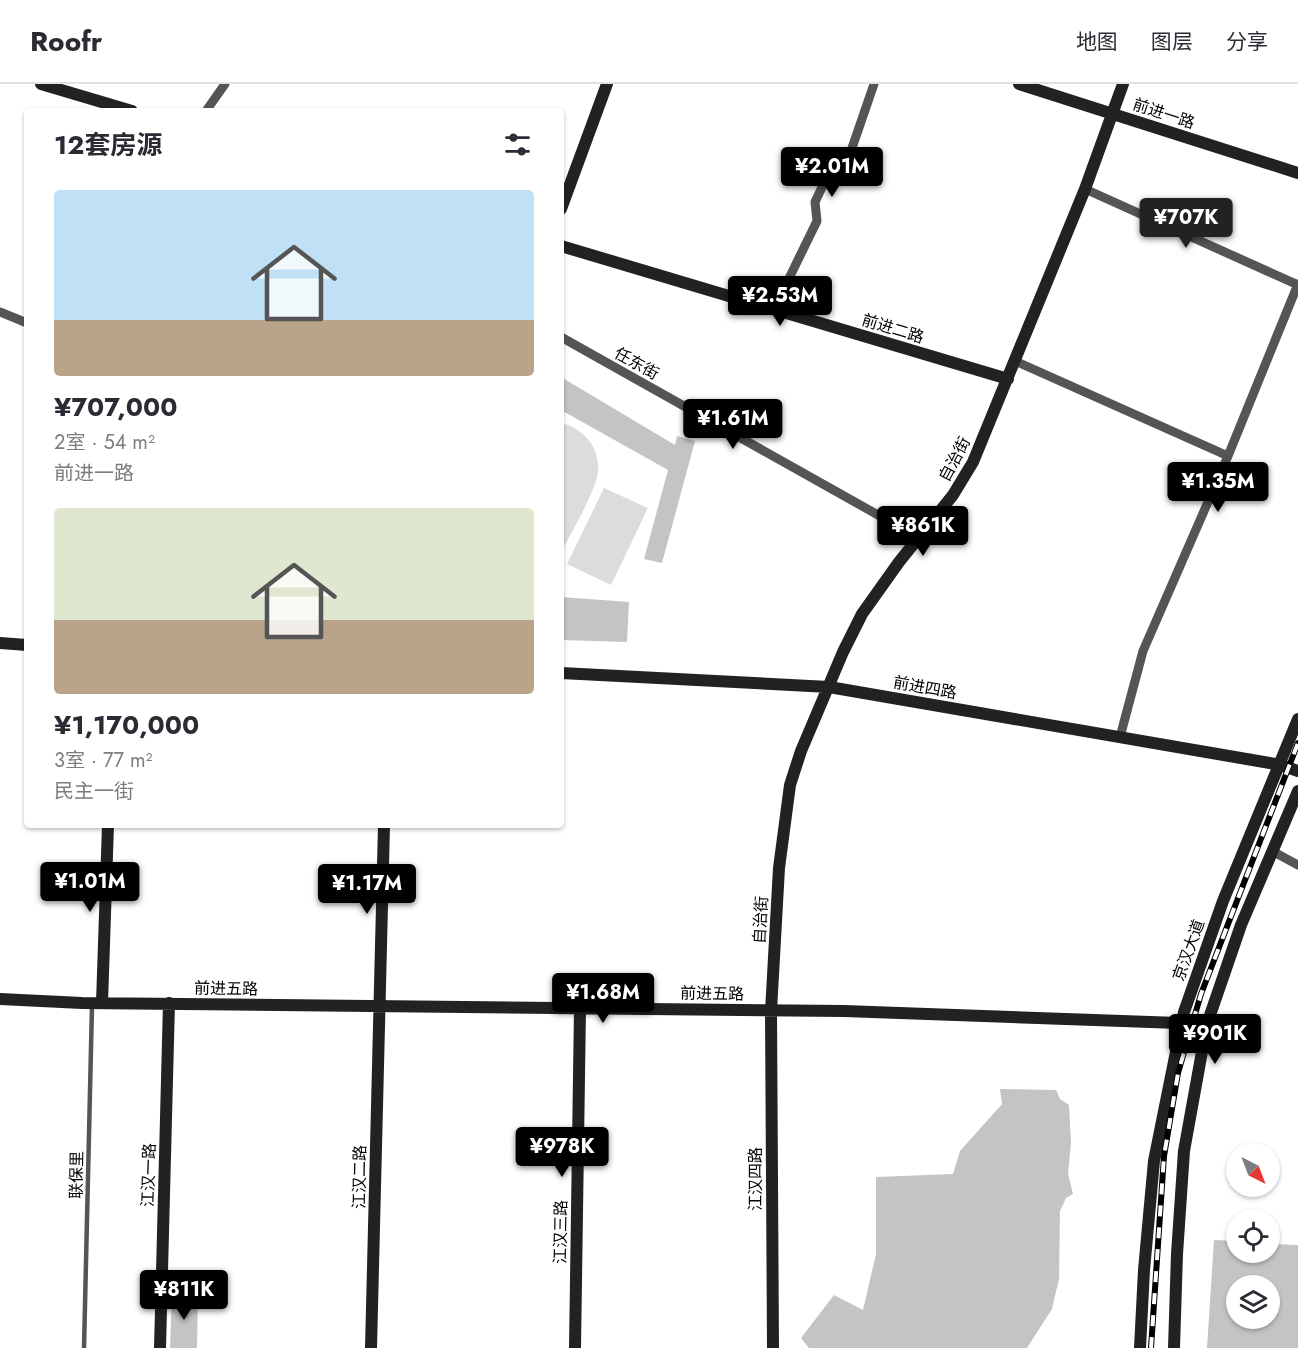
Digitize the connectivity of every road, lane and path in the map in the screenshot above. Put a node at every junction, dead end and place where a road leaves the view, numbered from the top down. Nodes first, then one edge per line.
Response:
1 (41, 84) edge
2 (225, 84) edge
3 (607, 84) edge
4 (874, 84) edge
5 (1019, 84) edge
6 (1123, 84) edge
7 (122, 108) edge
8 (208, 108) edge
9 (1112, 113) junction
10 (1298, 172) edge
11 (1085, 189) junction
12 (564, 201) edge
13 (564, 247) edge
14 (1298, 285) edge
15 (774, 309) junction
16 (0, 312) edge
17 (24, 322) edge
18 (564, 339) edge
19 (1016, 361) junction
20 (1008, 379) junction
21 (1228, 456) junction
22 (919, 538) junction
23 (0, 643) edge
24 (24, 645) edge
25 (564, 674) edge
26 (829, 687) junction
27 (1298, 719) edge
28 (1120, 737) junction
29 (1281, 765) junction
30 (1298, 771) edge
31 (1298, 791) edge
32 (108, 828) edge
33 (384, 828) edge
34 (1272, 851) junction
35 (1298, 865) edge
36 (0, 999) edge
37 (97, 1003) junction
38 (169, 1004) junction
39 (380, 1006) junction
40 (580, 1008) junction
41 (771, 1011) junction
42 (1181, 1023) junction
43 (1207, 1024) junction
44 (84, 1348) edge
45 (160, 1348) edge
46 (372, 1348) edge
47 (575, 1348) edge
48 (773, 1348) edge
49 (1140, 1348) edge
50 (1174, 1348) edge

1 - 7 street
2 - 8 street
3 - 12 street
4 - 15 street
5 - 9 street, 前进一路
6 - 9 street, 自治街
9 - 10 street, 前进一路
9 - 11 street, 自治街
11 - 14 street
11 - 19 street, 自治街
13 - 15 street, 前进二路
14 - 21 street
15 - 20 street, 前进二路
16 - 17 street
18 - 22 street, 任东街
19 - 20 street, 自治街
19 - 21 street
20 - 22 street, 自治街
21 - 28 street
22 - 26 street, 自治街
23 - 24 street
25 - 26 street, 前进四路
26 - 28 street, 前进四路
26 - 41 street, 自治街
27 - 29 street, 京汉大道
28 - 29 street, 前进四路
29 - 30 street, 前进四路
29 - 42 street, 京汉大道
31 - 34 street
32 - 37 street
33 - 39 street, 江汉二路
34 - 35 street
34 - 43 street
36 - 37 street, 前进五路
37 - 38 street, 前进五路
37 - 44 lane, 联保里
38 - 39 street, 前进五路
38 - 45 street, 江汉一路
39 - 40 street, 前进五路
39 - 46 street, 江汉二路
40 - 41 street, 前进五路
40 - 47 street, 江汉三路
41 - 42 street, 前进五路
41 - 48 street, 江汉四路
42 - 43 street, 前进五路
42 - 49 street, 京汉大道
43 - 50 street

